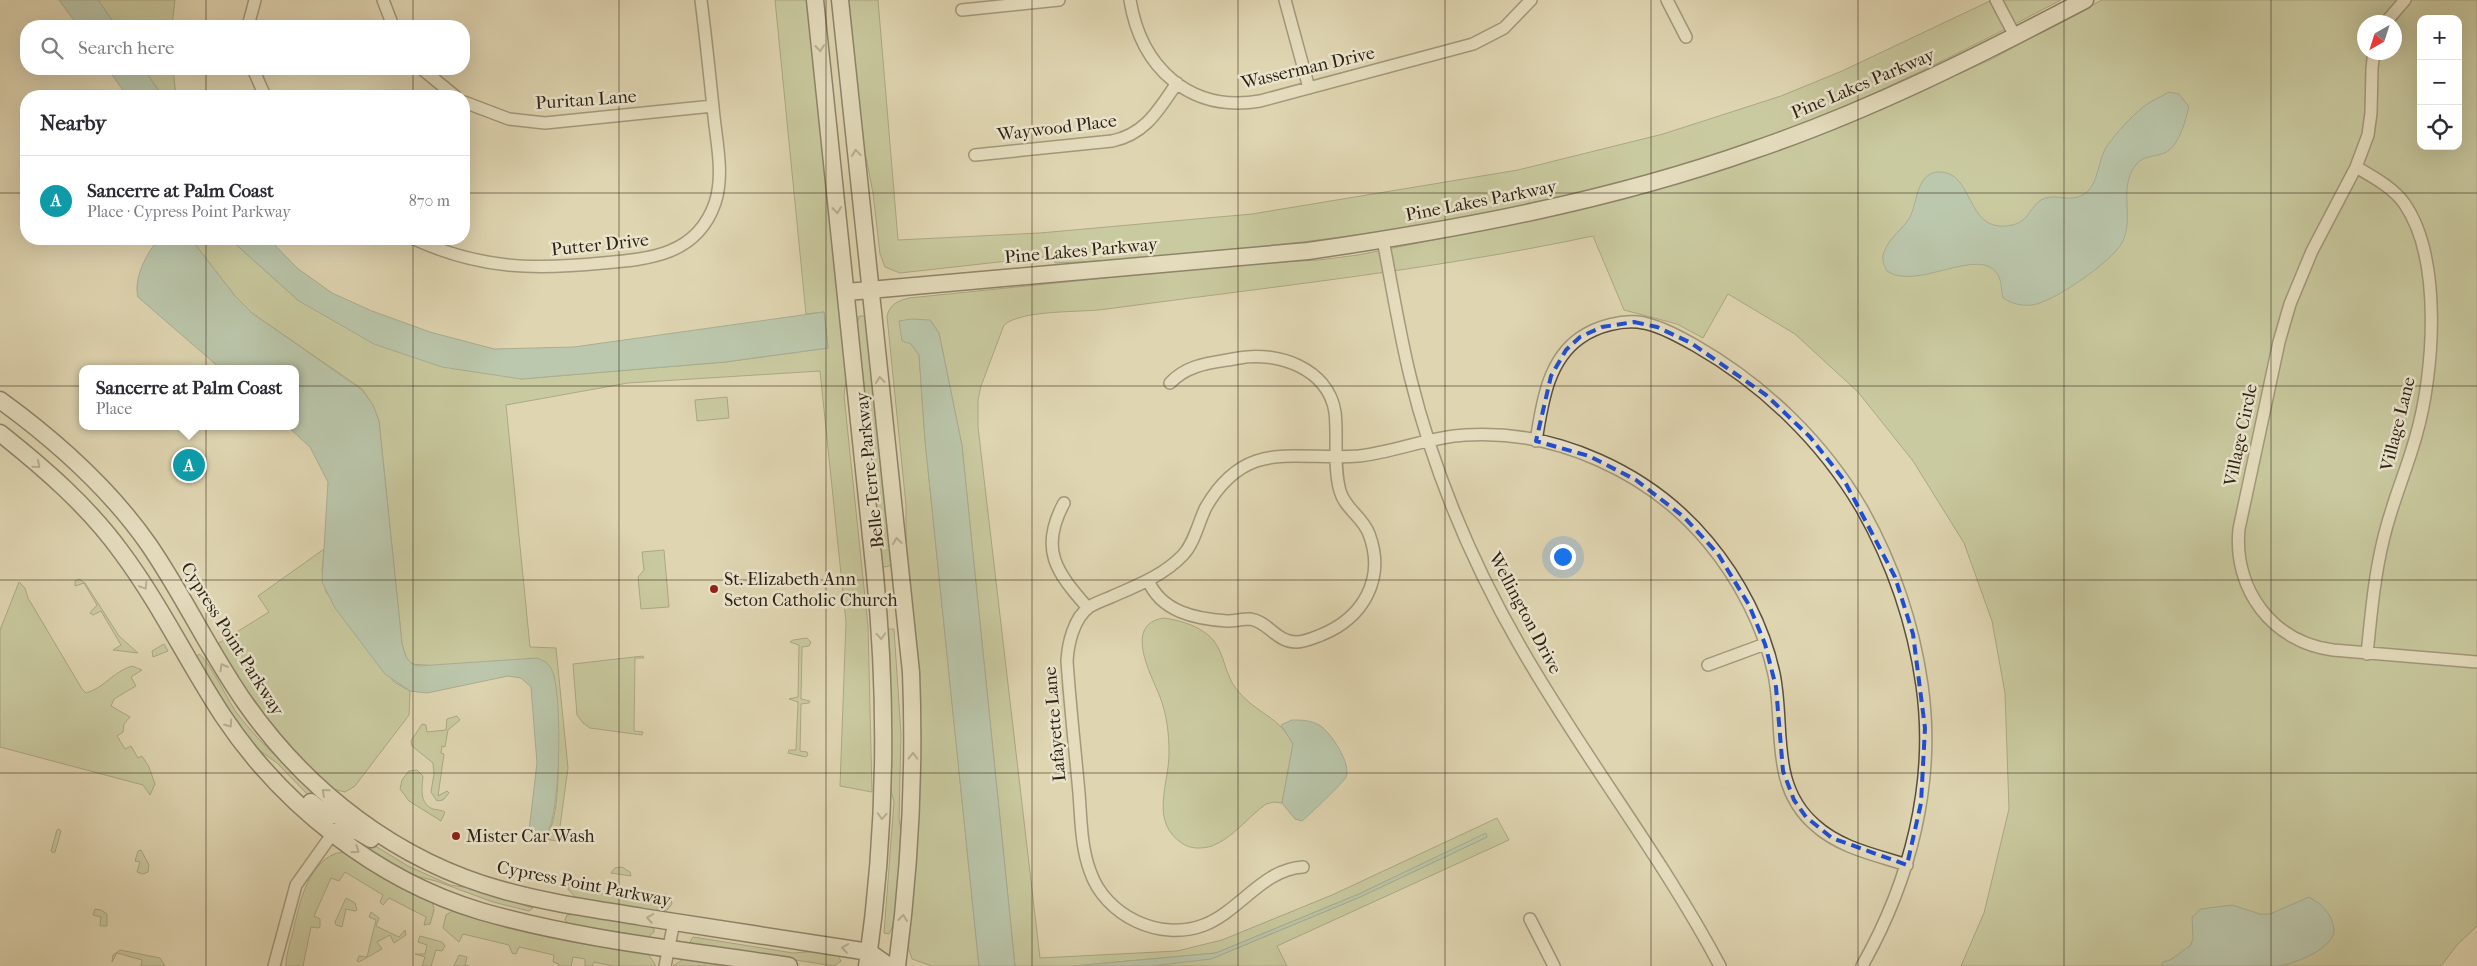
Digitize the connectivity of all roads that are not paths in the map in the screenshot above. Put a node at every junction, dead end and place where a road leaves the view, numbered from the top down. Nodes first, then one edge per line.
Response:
1 (255, 0) edge
2 (383, 0) edge
3 (701, 0) edge
4 (815, 0) edge
5 (840, 0) edge
6 (1059, 0) edge
7 (1130, 0) edge
8 (1285, 0) edge
9 (1531, 0) edge
10 (1667, 0) edge
11 (1996, 0) edge
12 (2085, 0) edge
13 (2405, 0) edge
14 (962, 10) dead end
15 (2392, 15) edge
16 (250, 20) edge
17 (391, 20) edge
18 (2015, 36) junction
19 (1686, 37) dead end
20 (2374, 60) edge
21 (256, 75) edge
22 (429, 75) edge
23 (1177, 83) junction
24 (1309, 88) junction
25 (262, 90) edge
26 (448, 90) edge
27 (470, 104) edge
28 (713, 106) junction
29 (975, 155) dead end
30 (2356, 167) junction
31 (1383, 240) junction
32 (429, 245) edge
33 (871, 289) junction
34 (847, 292) junction
35 (1170, 383) dead end
36 (0, 400) edge
37 (0, 432) edge
38 (1536, 441) junction
39 (1429, 442) junction
40 (1337, 457) junction
41 (1064, 503) dead end
42 (1148, 580) junction
43 (1088, 608) junction
44 (1765, 644) junction
45 (2367, 654) junction
46 (2477, 662) edge
47 (1708, 666) dead end
48 (255, 758) junction
49 (350, 814) junction
50 (333, 833) junction
51 (1907, 865) junction
52 (1303, 867) dead end
53 (482, 884) junction
54 (1530, 919) dead end
55 (674, 922) junction
56 (669, 947) junction
57 (868, 959) edge
58 (274, 966) edge
59 (665, 966) edge
60 (789, 966) edge
61 (889, 966) edge
62 (897, 966) edge
63 (1554, 966) edge
64 (1720, 966) edge
65 (1862, 966) edge

1 - 16 street
2 - 17 street
3 - 28 street, Putter Drive
4 -> 34 street, Belle Terre Parkway
33 -> 5 street, Belle Terre Parkway
6 - 14 street
7 - 23 street, Wasserman Drive
8 - 24 street
9 - 24 street, Wasserman Drive
10 - 19 street
11 - 18 street
12 - 18 street, Pine Lakes Parkway
13 - 15 street
18 - 31 street, Pine Lakes Parkway
20 - 30 street, Village Circle
21 - 25 street
22 - 26 street
23 - 24 street, Wasserman Drive
23 - 29 street, Waywood Place
27 - 28 street, Puritan Lane
28 - 32 street, Putter Drive
30 - 45 street, Village Lane
30 - 45 street, Village Circle
31 - 33 street, Pine Lakes Parkway
31 - 39 street, Wellington Drive
33 - 34 street, Pine Lakes Parkway
62 -> 33 street, Belle Terre Parkway
34 -> 57 street, Belle Terre Parkway
35 - 40 street
49 -> 36 street, Cypress Point Parkway
37 -> 48 street
38 - 39 street
38 - 44 street
38 - 51 street
39 - 40 street
39 - 64 street, Wellington Drive
40 - 42 street
40 - 42 street
41 - 43 street
42 - 43 street
43 - 52 street, Lafayette Lane
44 - 47 street
44 - 51 street
45 - 46 street, Village Circle
48 - 49 street
48 - 50 street
49 - 53 street, Cypress Point Parkway
50 - 53 street
50 -> 56 street
50 - 58 street
51 - 65 street
55 -> 53 street, Cypress Point Parkway
54 - 63 street
55 - 56 street
57 -> 55 street, Cypress Point Parkway
56 - 59 street
56 - 60 street
57 - 61 street, Cypress Point Parkway

